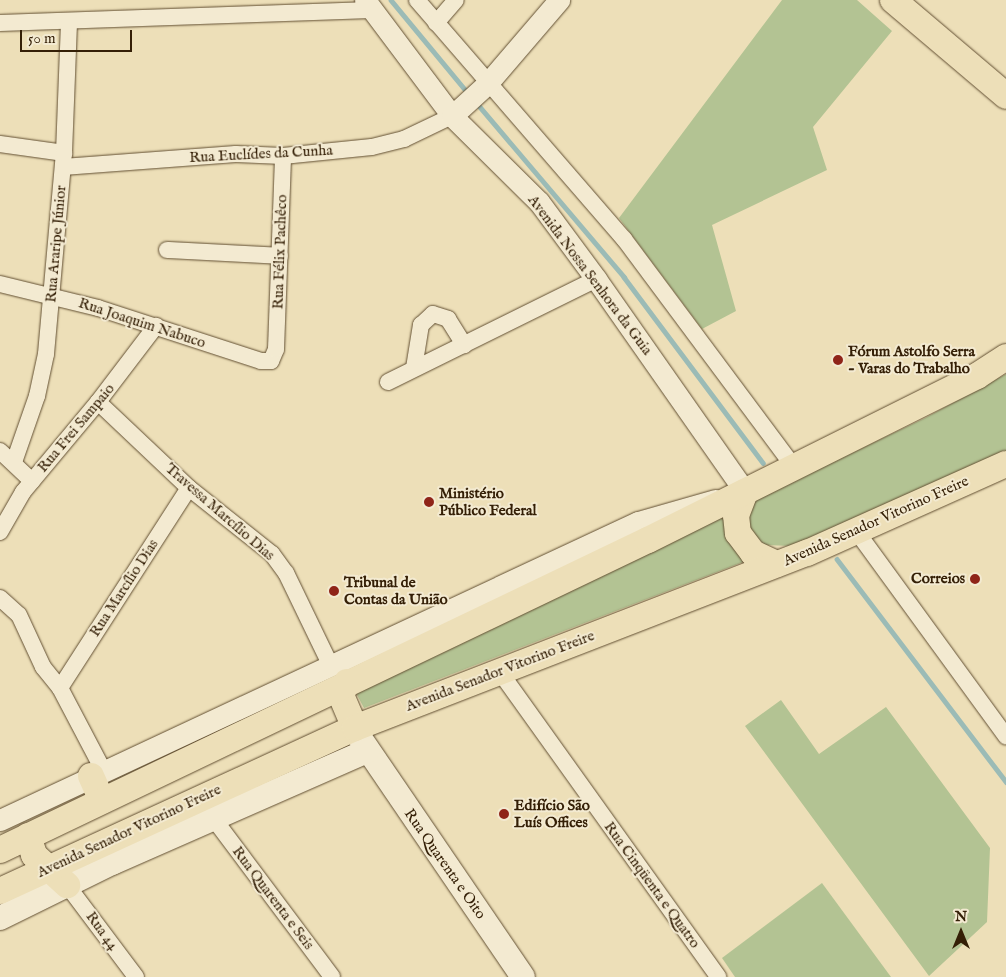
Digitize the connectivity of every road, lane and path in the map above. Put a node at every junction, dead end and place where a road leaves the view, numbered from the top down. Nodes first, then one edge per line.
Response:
1 (417, 0) edge
2 (456, 0) edge
3 (559, 0) edge
4 (892, 0) edge
5 (917, 0) edge
6 (368, 5) edge
7 (69, 21) junction
8 (0, 23) edge
9 (436, 23) junction
10 (1006, 76) edge
11 (483, 88) junction
12 (1006, 96) edge
13 (457, 112) junction
14 (0, 144) edge
15 (283, 156) junction
16 (63, 160) junction
17 (167, 250) dead end
18 (280, 256) junction
19 (596, 278) junction
20 (0, 284) edge
21 (52, 295) junction
22 (156, 326) junction
23 (464, 345) junction
24 (276, 349) joint
25 (1003, 361) edge
26 (414, 368) junction
27 (388, 382) dead end
28 (98, 402) junction
29 (0, 450) edge
30 (14, 462) junction
31 (1006, 464) edge
32 (794, 467) junction
33 (32, 481) junction
34 (189, 488) junction
35 (740, 494) junction
36 (0, 532) edge
37 (857, 532) junction
38 (777, 564) junction
39 (0, 598) edge
40 (500, 672) junction
41 (339, 674) junction
42 (60, 688) junction
43 (381, 717) junction
44 (354, 728) junction
45 (1004, 730) edge
46 (367, 751) junction
47 (97, 773) junction
48 (102, 801) junction
49 (214, 818) junction
50 (0, 820) edge
51 (28, 836) junction
52 (0, 850) edge
53 (59, 876) junction
54 (0, 892) edge
55 (0, 918) edge
56 (136, 977) edge
57 (332, 977) edge
58 (523, 977) edge
59 (718, 977) edge

1 - 9 street
2 - 9 street
3 - 11 street
4 - 12 main road
5 - 10 main road
6 - 7 street
6 - 13 street, Avenida Nossa Senhora da Guia
7 - 8 street
7 - 16 street, Rua Araripe Júnior
9 - 11 street
11 - 13 street
11 - 32 street
13 - 15 street, Rua Euclídes da Cunha
13 - 19 street, Avenida Nossa Senhora da Guia
14 - 16 street, Rua Euclídes da Cunha
15 - 16 street, Rua Euclídes da Cunha
15 - 18 street, Rua Félix Pachêco
16 - 21 street, Rua Araripe Júnior
17 - 18 street
18 - 24 street, Rua Félix Pachêco
19 - 23 street
19 - 35 street, Avenida Nossa Senhora da Guia
20 - 21 street, Rua Joaquim Nabuco
21 - 22 street, Rua Joaquim Nabuco
21 - 30 street, Rua Araripe Júnior
22 - 24 street, Rua Joaquim Nabuco
22 - 28 street, Rua Frei Sampaio
23 - 26 street
23 - 26 street
25 - 32 main road
26 - 27 street
28 - 33 street, Rua Frei Sampaio
28 - 34 street, Travessa Marcílio Dias
29 - 30 street
30 - 33 street
31 - 37 main road, Avenida Senador Vitorino Freire
32 - 35 main road
33 - 36 street, Rua Frei Sampaio
34 - 41 street, Travessa Marcílio Dias
34 - 42 street, Rua Marcílio Dias
35 - 38 main road
35 - 41 main road
37 - 38 main road, Avenida Senador Vitorino Freire
37 - 45 street
38 - 40 main road, Avenida Senador Vitorino Freire
39 - 42 street
40 - 43 main road, Avenida Senador Vitorino Freire
40 - 59 street, Rua Cinqüenta e Quatro
41 - 44 main road
41 - 47 street
41 - 48 main road
42 - 47 street
43 - 44 main road, Avenida Senador Vitorino Freire
43 - 46 main road
44 - 46 main road, Rua Quarenta e Oito
44 - 53 main road, Avenida Senador Vitorino Freire
46 - 49 main road, Avenida Senador Vitorino Freire
46 - 58 main road, Rua Quarenta e Oito
47 - 48 main road
47 - 50 street
48 - 51 main road
49 - 53 main road, Avenida Senador Vitorino Freire
49 - 57 street, Rua Quarenta e Seis
51 - 52 main road
51 - 53 main road
53 - 54 main road, Avenida Senador Vitorino Freire
53 - 55 main road, Avenida Senador Vitorino Freire
53 - 56 street, Rua 44

